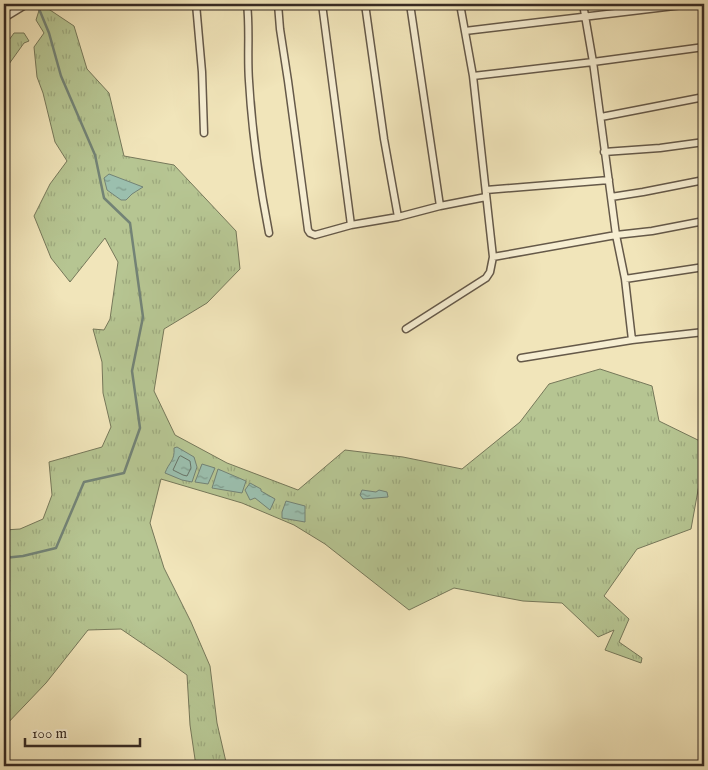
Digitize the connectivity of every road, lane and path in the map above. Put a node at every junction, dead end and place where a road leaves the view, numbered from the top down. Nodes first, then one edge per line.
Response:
1 (27, 4) edge
2 (196, 4) edge
3 (247, 4) edge
4 (278, 4) edge
5 (322, 4) edge
6 (365, 4) edge
7 (410, 4) edge
8 (460, 4) edge
9 (583, 4) edge
10 (691, 4) edge
11 (584, 16) junction
12 (4, 18) edge
13 (465, 31) junction
14 (704, 47) edge
15 (593, 62) junction
16 (473, 76) junction
17 (704, 97) edge
18 (601, 118) junction
19 (204, 133) dead end
20 (704, 142) edge
21 (604, 152) junction
22 (610, 180) junction
23 (704, 180) edge
24 (486, 190) junction
25 (611, 196) junction
26 (486, 198) junction
27 (440, 206) junction
28 (398, 216) junction
29 (704, 221) edge
30 (351, 225) junction
31 (269, 232) dead end
32 (616, 235) junction
33 (493, 257) junction
34 (704, 266) edge
35 (625, 279) junction
36 (406, 329) dead end
37 (704, 332) edge
38 (632, 340) junction
39 (521, 358) dead end

1 - 12 street
2 - 19 street
3 - 31 street
4 - 30 street
5 - 30 street
6 - 28 street
7 - 27 street
8 - 13 street
9 - 11 street
10 - 11 street
11 - 13 street
11 - 15 street
13 - 16 street
14 - 15 street
15 - 16 street
15 - 18 street
16 - 24 street
17 - 18 street
18 - 21 street
20 - 21 street
21 - 22 street
22 - 24 street
22 - 25 street
23 - 25 street
24 - 26 street
25 - 32 street
26 - 27 street
26 - 33 street
27 - 28 street
28 - 30 street
29 - 32 street
32 - 33 street
32 - 35 street
33 - 36 street
34 - 35 street
35 - 38 street
37 - 38 street
38 - 39 street

